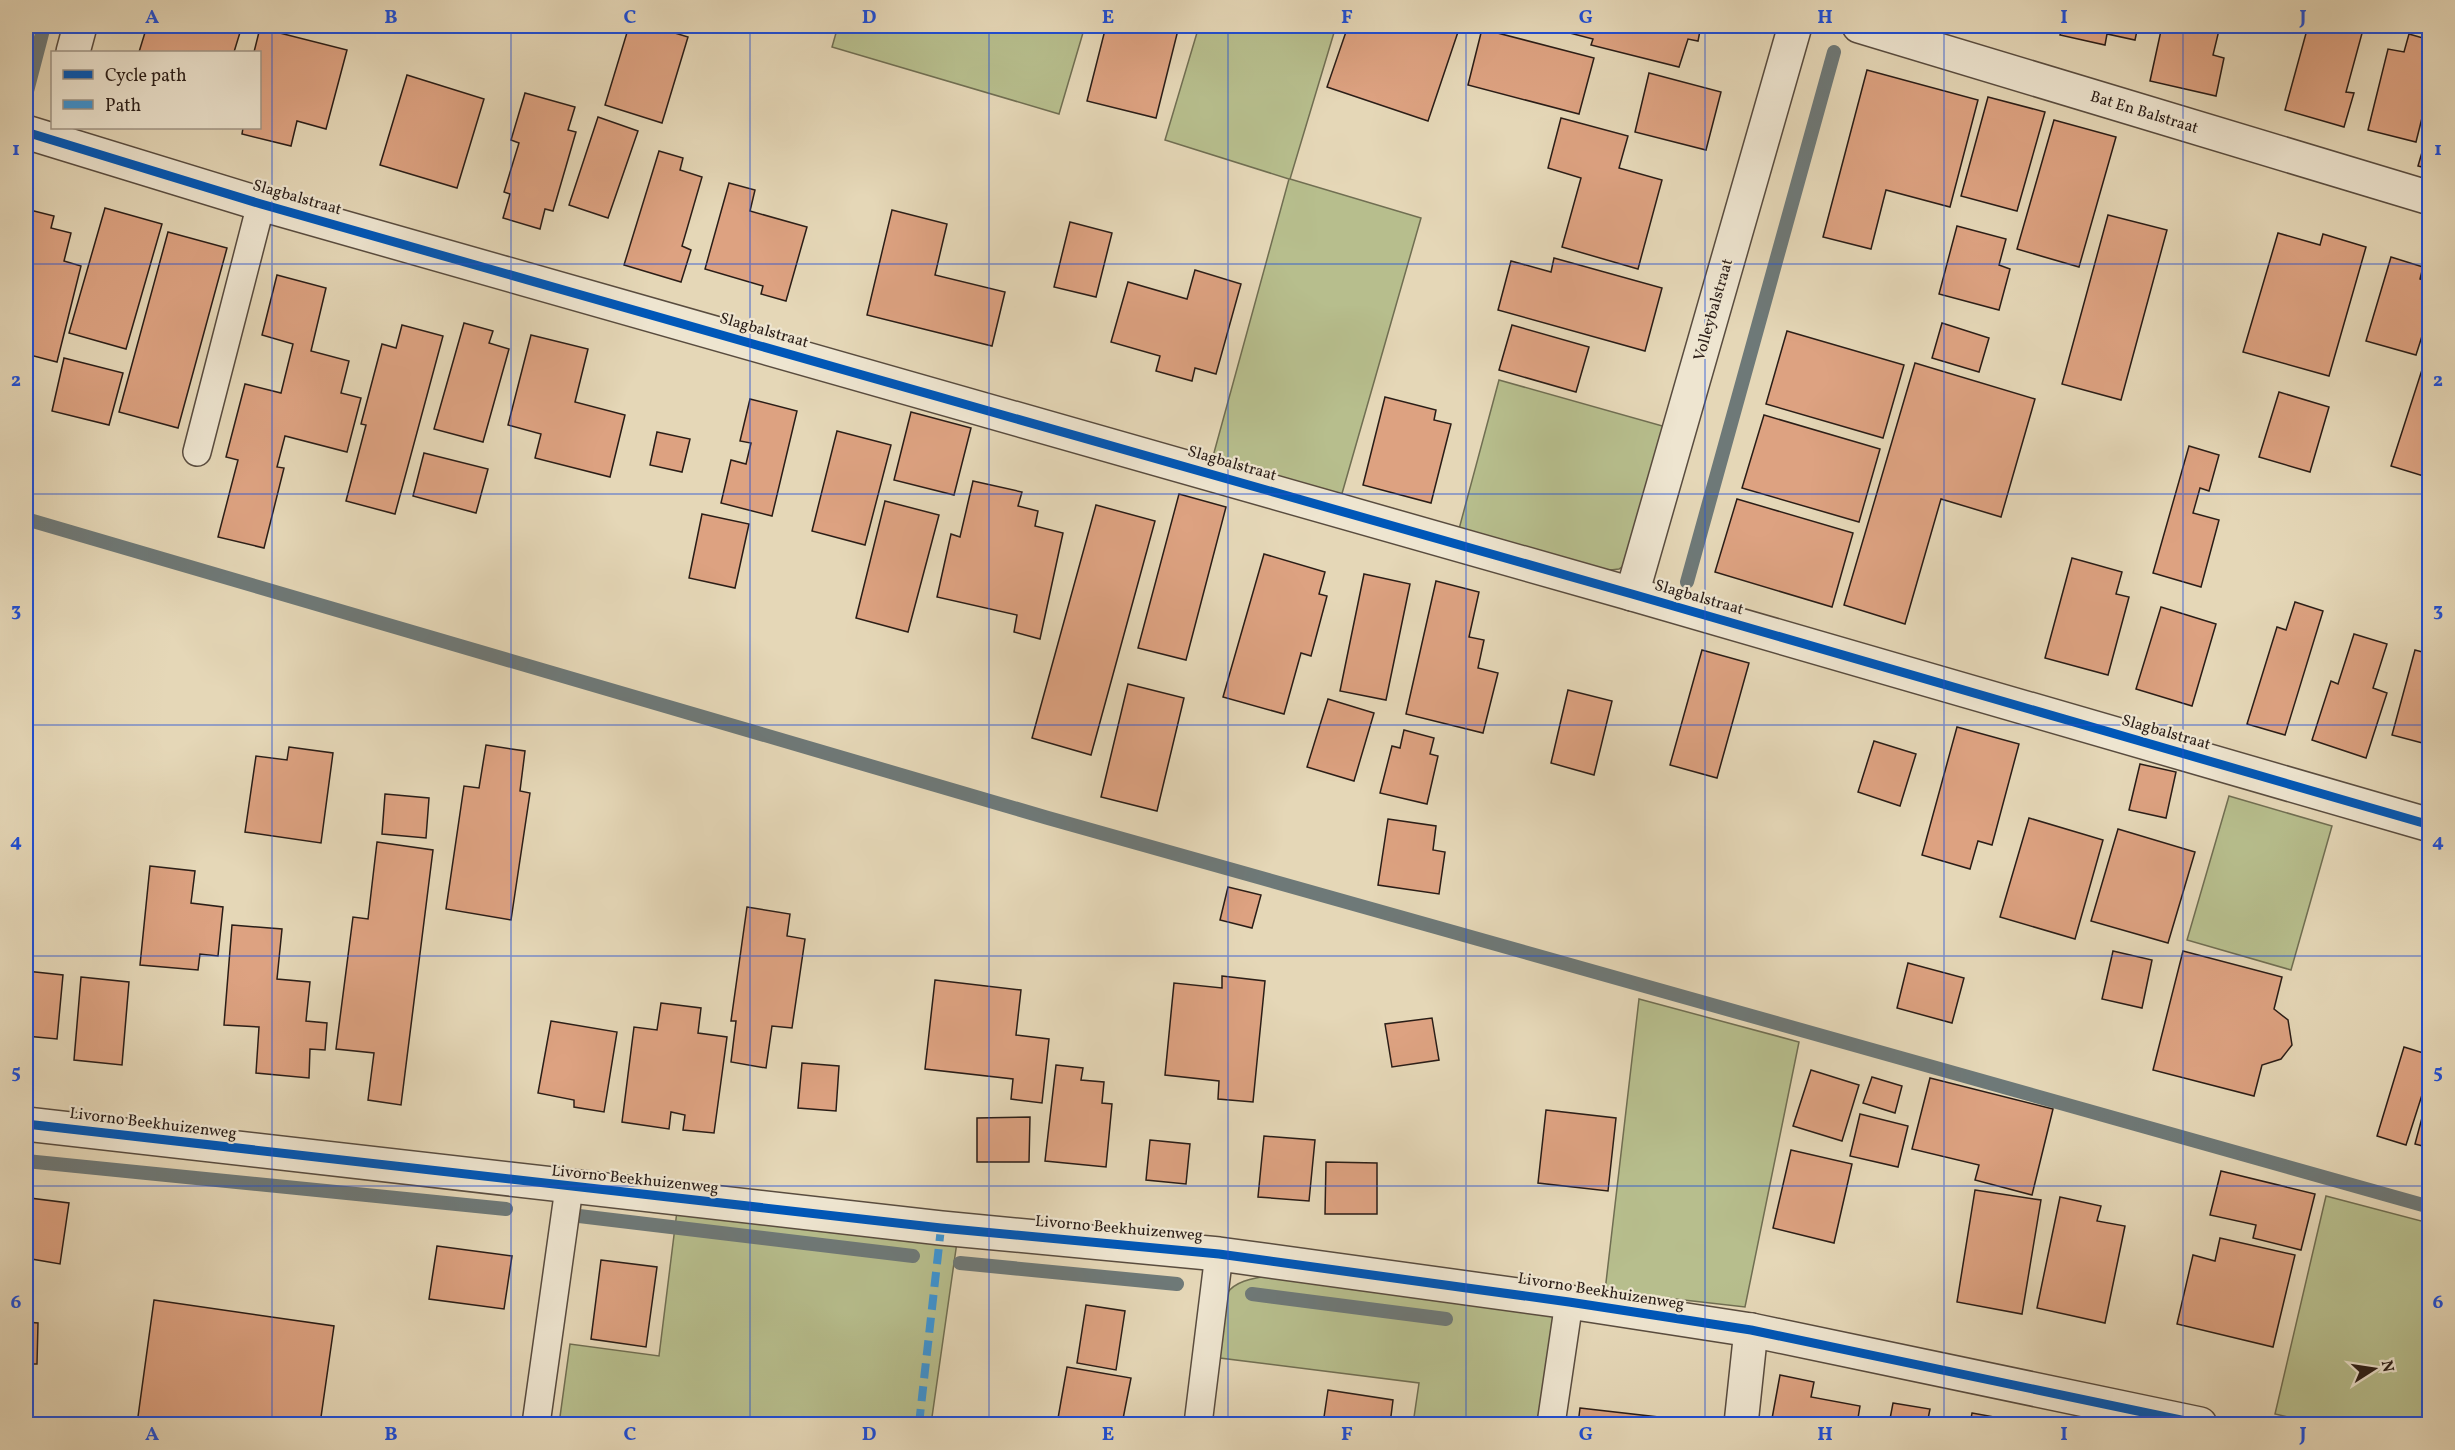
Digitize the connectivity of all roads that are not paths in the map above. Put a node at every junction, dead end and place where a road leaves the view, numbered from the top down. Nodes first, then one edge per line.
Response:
1 (80, 26) edge
2 (1795, 26) edge
3 (1858, 26) edge
4 (73, 51) edge
5 (43, 133) edge
6 (2430, 198) edge
7 (261, 204) junction
8 (197, 452) dead end
9 (1632, 594) junction
10 (2430, 825) edge
11 (26, 1124) edge
12 (570, 1188) junction
13 (1219, 1254) junction
14 (1569, 1302) junction
15 (1750, 1330) junction
16 (536, 1425) edge
17 (1197, 1425) edge
18 (1551, 1425) edge
19 (1741, 1425) edge
20 (2200, 1425) edge

1 - 4 street
2 - 9 street, Volleybalstraat
3 - 6 street, Bat En Balstraat
5 - 7 street, Slagbalstraat
7 - 8 lane
7 - 9 street, Slagbalstraat
9 - 10 street, Slagbalstraat
11 - 12 street, Livorno Beekhuizenweg
12 - 13 street, Livorno Beekhuizenweg
12 - 16 lane
13 - 14 street, Livorno Beekhuizenweg
13 - 17 lane
14 - 15 street, Livorno Beekhuizenweg
14 - 18 lane
15 - 19 street
15 - 20 street, Livorno Beekhuizenweg

